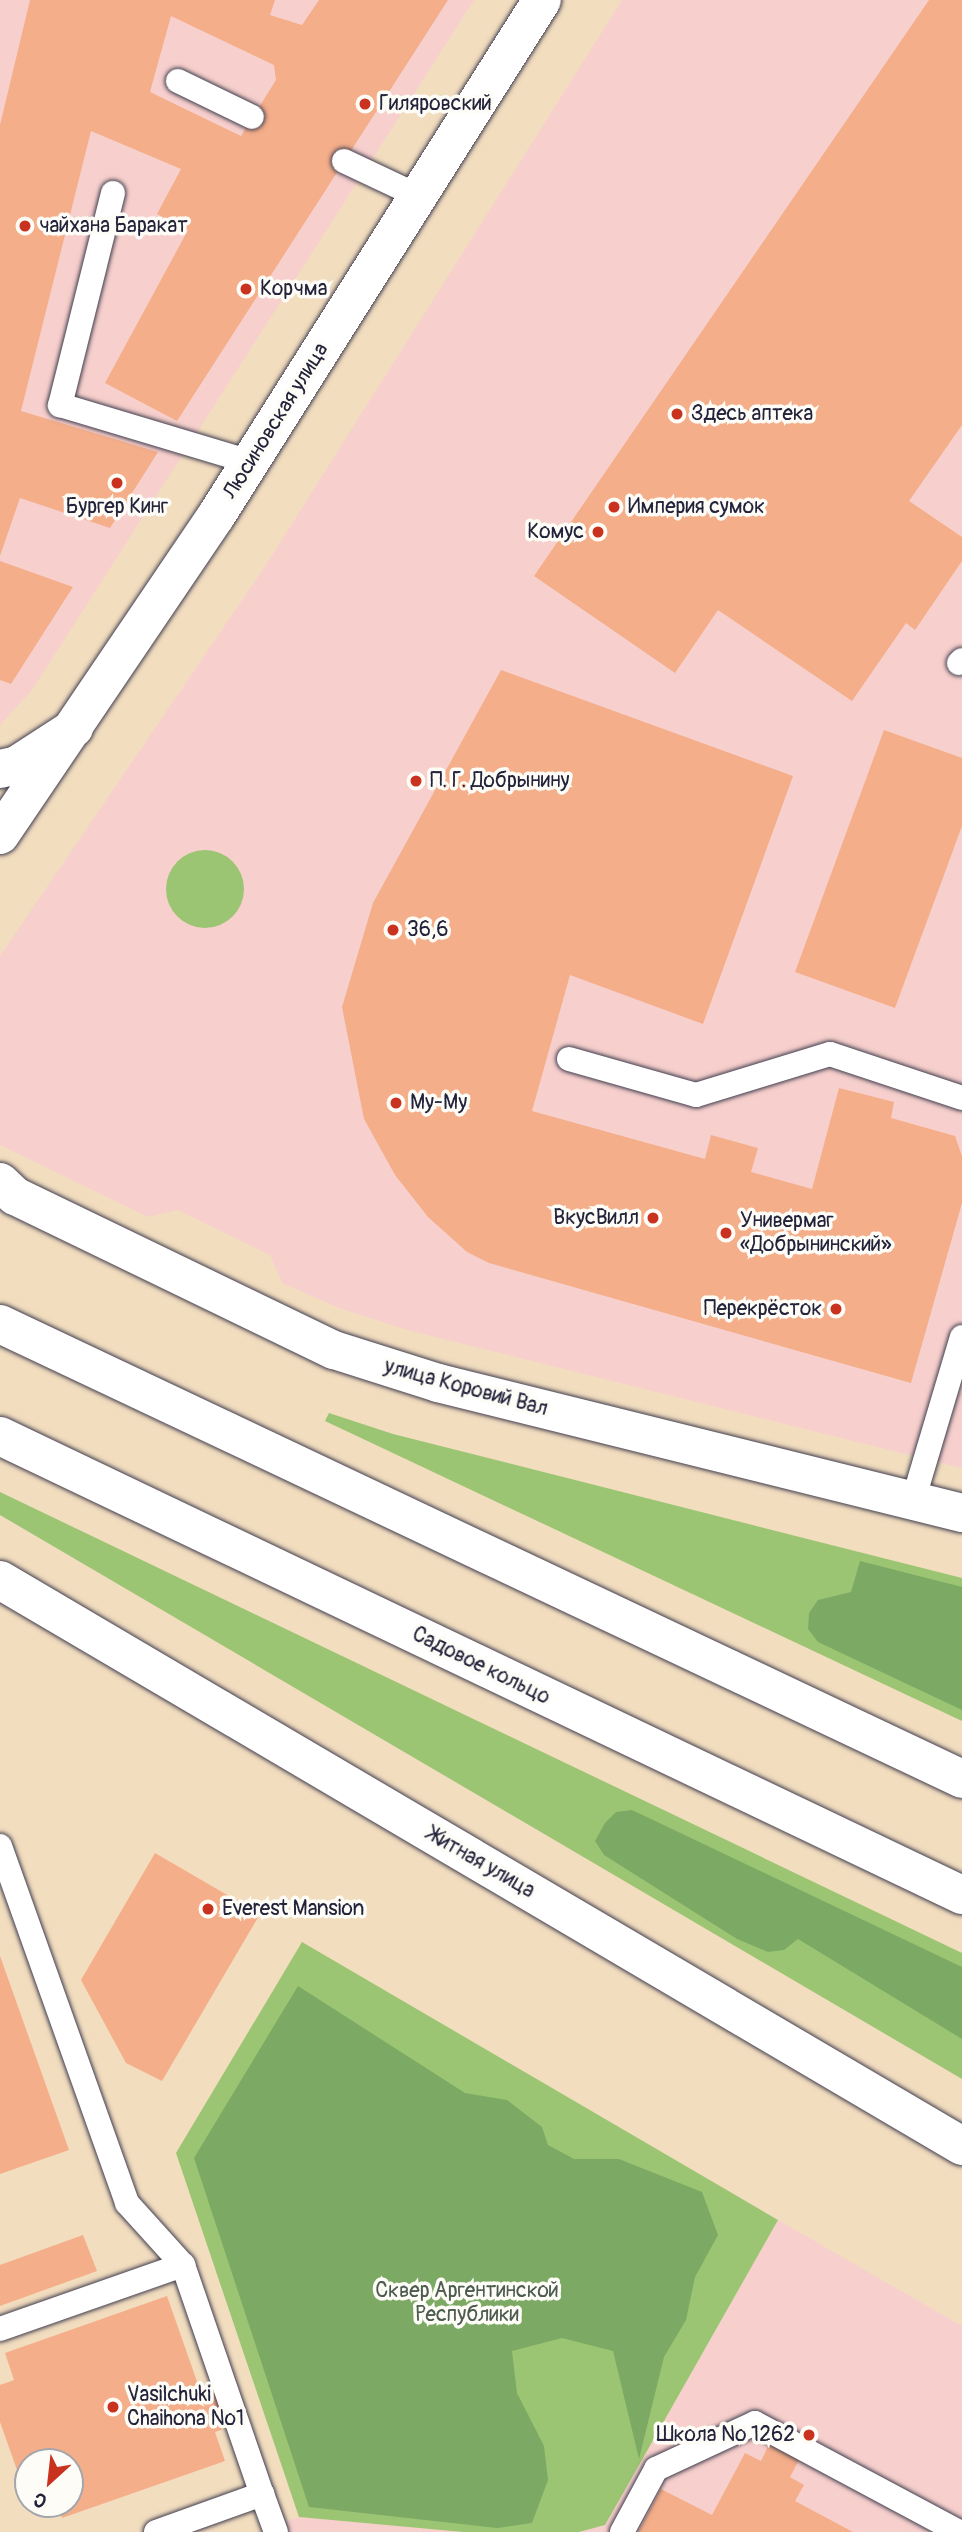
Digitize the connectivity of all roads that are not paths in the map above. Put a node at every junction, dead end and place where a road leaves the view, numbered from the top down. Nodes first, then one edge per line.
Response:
1 (542, 0) edge
2 (178, 81) dead end
3 (253, 117) dead end
4 (344, 161) dead end
5 (113, 192) dead end
6 (418, 196) junction
7 (250, 462) junction
8 (75, 727) junction
9 (0, 769) edge
10 (0, 835) edge
11 (569, 1059) dead end
12 (962, 1098) edge
13 (5, 1189) edge
14 (0, 1325) edge
15 (962, 1337) edge
16 (0, 1436) edge
17 (913, 1502) junction
18 (962, 1513) edge
19 (0, 1580) edge
20 (962, 1779) edge
21 (0, 1846) edge
22 (5, 1875) edge
23 (962, 1895) edge
24 (962, 2146) edge
25 (183, 2265) junction
26 (0, 2329) edge
27 (262, 2494) junction
28 (156, 2532) edge
29 (276, 2532) edge
30 (622, 2532) edge
31 (959, 2532) edge

1 - 6 main road, Люсиновская улица
2 - 3 lane
4 - 6 lane
5 - 7 lane
6 - 7 main road, Люсиновская улица
7 - 8 main road, Люсиновская улица
8 - 9 main road
8 - 10 main road, Люсиновская улица
11 - 12 lane
13 - 17 main road, улица Коровий Вал
14 - 20 main road
15 - 17 lane
16 - 23 main road, Садовое кольцо
17 - 18 main road, улица Коровий Вал
19 - 24 main road, Житная улица
21 - 22 lane
22 - 25 lane
25 - 26 lane
25 - 27 lane
27 - 28 lane
27 - 29 lane
30 - 31 lane

